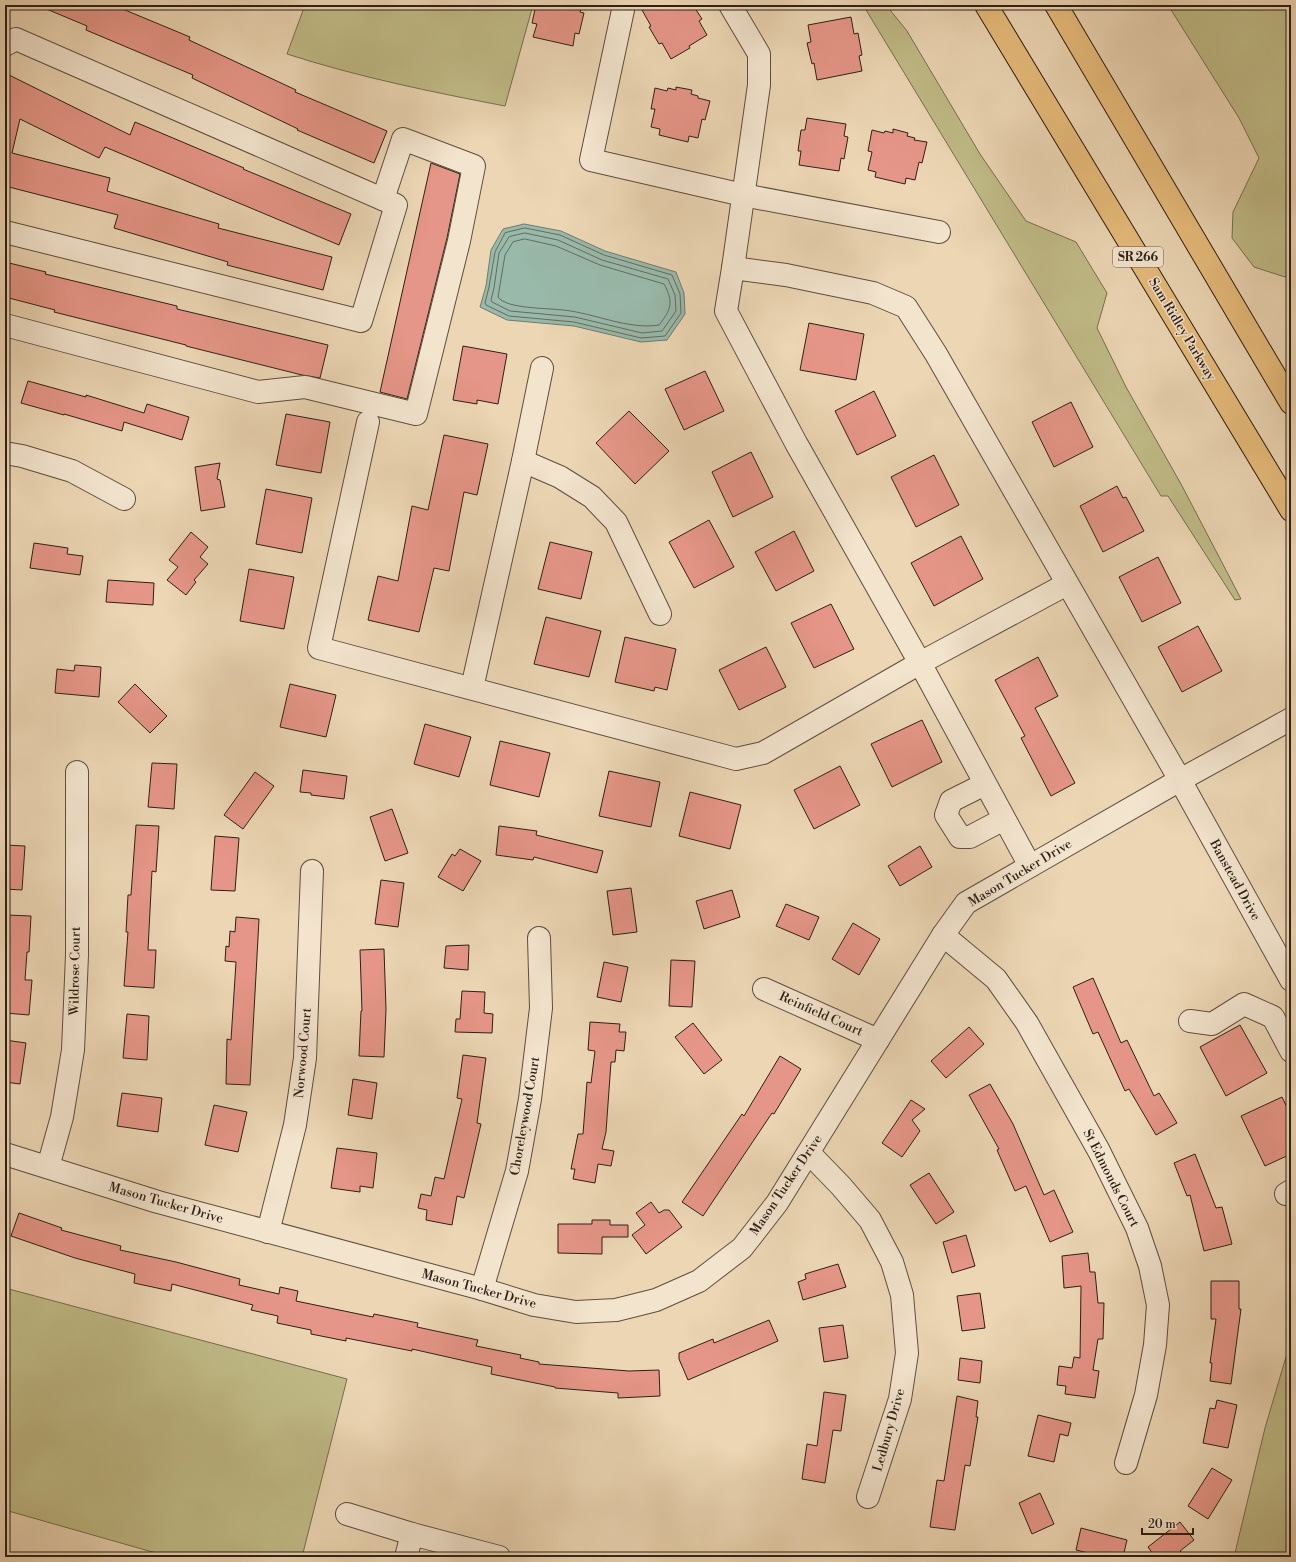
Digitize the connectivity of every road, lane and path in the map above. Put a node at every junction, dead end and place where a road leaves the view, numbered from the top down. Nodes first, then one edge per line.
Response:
1 (730, 5) edge
2 (986, 5) edge
3 (1056, 5) edge
4 (623, 10) dead end
5 (5, 44) edge
6 (743, 195) junction
7 (383, 200) junction
8 (5, 232) edge
9 (939, 232) dead end
10 (733, 268) junction
11 (5, 325) edge
12 (542, 368) dead end
13 (1291, 403) edge
14 (368, 422) dead end
15 (5, 453) edge
16 (523, 461) junction
17 (124, 499) dead end
18 (1291, 510) edge
19 (1067, 584) junction
20 (660, 614) dead end
21 (920, 663) junction
22 (472, 688) junction
23 (1291, 719) edge
24 (77, 772) dead end
25 (1180, 780) junction
26 (985, 784) junction
27 (1004, 819) junction
28 (1030, 866) junction
29 (312, 871) dead end
30 (943, 935) junction
31 (539, 938) dead end
32 (1291, 980) edge
33 (764, 989) dead end
34 (1190, 1021) dead end
35 (878, 1040) junction
36 (1291, 1051) edge
37 (809, 1153) junction
38 (5, 1154) edge
39 (48, 1168) junction
40 (268, 1232) junction
41 (482, 1290) junction
42 (1126, 1463) dead end
43 (868, 1497) dead end
44 (348, 1514) dead end
45 (412, 1534) junction
46 (406, 1557) edge
47 (499, 1557) edge

1 - 6 street
2 - 18 main road, Sam Ridley Parkway / SR 266
3 - 13 main road
4 - 6 street
5 - 7 street
6 - 9 street
6 - 10 street
7 - 8 street
7 - 11 street
10 - 19 street, Banstead Drive
10 - 21 street
12 - 16 street
14 - 22 street
15 - 17 street
16 - 20 street
16 - 22 street
19 - 21 street
19 - 25 street, Banstead Drive
21 - 22 street
21 - 26 street
23 - 25 street, Mason Tucker Drive
24 - 39 street, Wildrose Court
25 - 28 street, Mason Tucker Drive
25 - 32 street, Banstead Drive
26 - 27 street
26 - 27 street
27 - 28 street
28 - 30 street, Mason Tucker Drive
29 - 40 street, Norwood Court
30 - 35 street, Mason Tucker Drive
30 - 42 street, St Edmonds Court
31 - 41 street, Choreleywood Court
33 - 35 street, Reinfield Court
34 - 36 street
35 - 37 street, Mason Tucker Drive
37 - 41 street, Mason Tucker Drive
37 - 43 street, Ledbury Drive
38 - 39 street, Mason Tucker Drive
39 - 40 street, Mason Tucker Drive
40 - 41 street, Mason Tucker Drive
44 - 45 street
45 - 46 street
45 - 47 street

